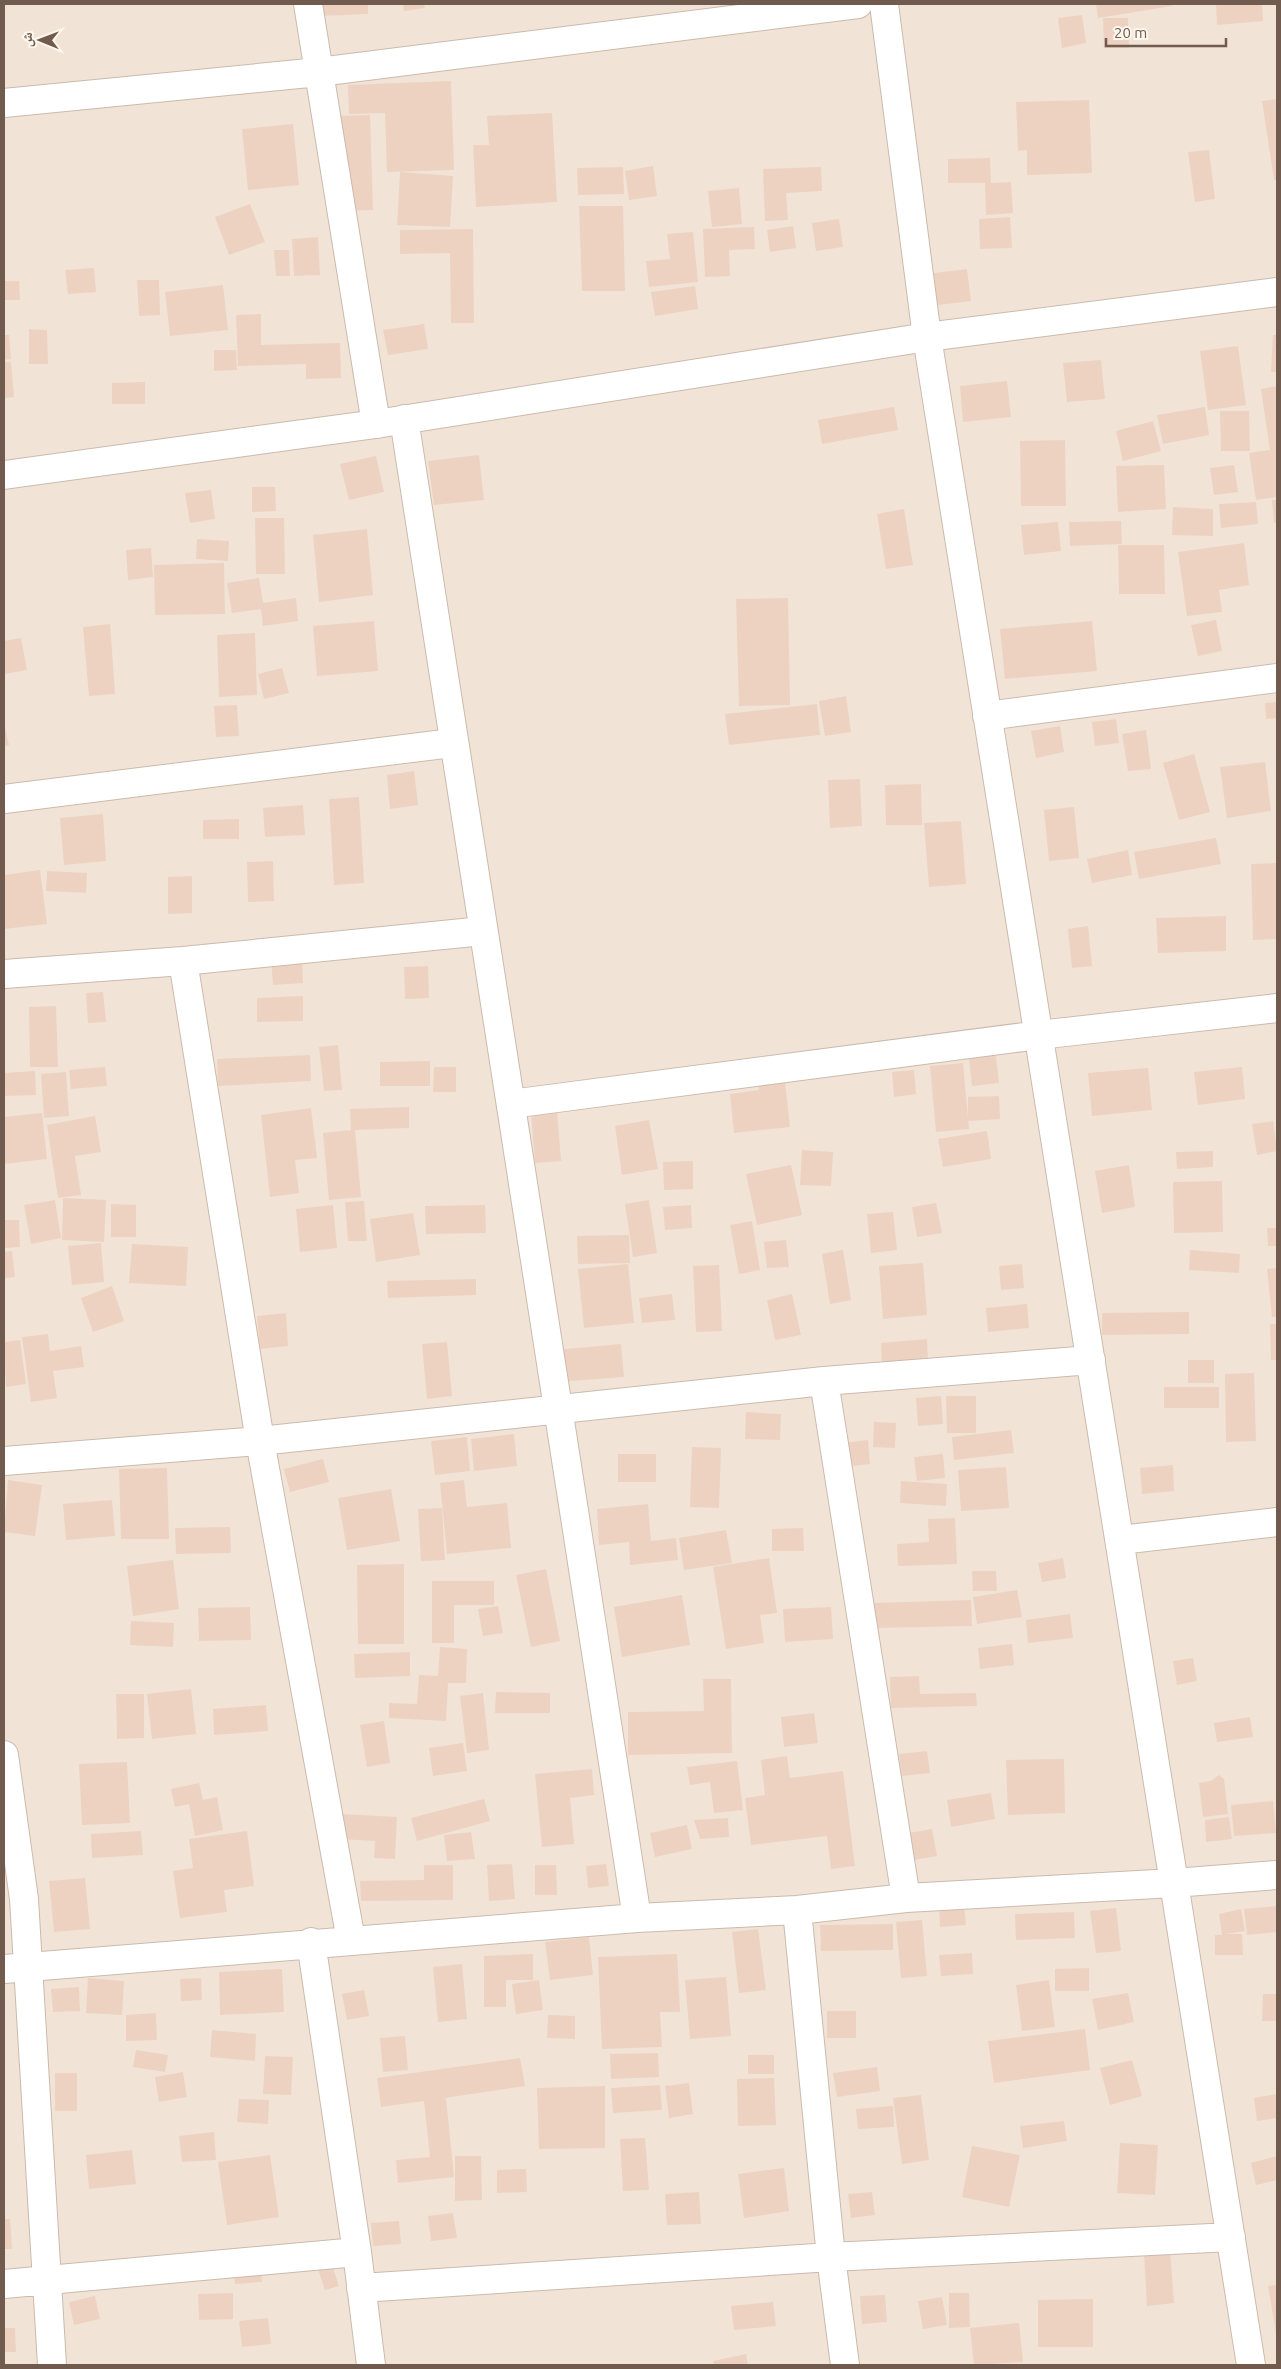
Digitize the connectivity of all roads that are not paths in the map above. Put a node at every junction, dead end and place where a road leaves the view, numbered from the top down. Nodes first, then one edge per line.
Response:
1 (308, 4) edge
2 (858, 4) edge
3 (884, 4) edge
4 (319, 72) junction
5 (4, 103) edge
6 (1277, 292) edge
7 (927, 337) junction
8 (404, 419) junction
9 (376, 424) junction
10 (4, 475) edge
11 (1277, 678) edge
12 (987, 716) junction
13 (452, 743) junction
14 (4, 799) edge
15 (483, 931) junction
16 (183, 961) junction
17 (4, 974) edge
18 (1277, 1008) edge
19 (1039, 1035) junction
20 (511, 1104) junction
21 (1091, 1360) junction
22 (824, 1381) junction
23 (560, 1409) junction
24 (260, 1441) junction
25 (4, 1461) edge
26 (1277, 1522) edge
27 (1120, 1540) junction
28 (4, 1755) edge
29 (1277, 1874) edge
30 (1174, 1883) junction
31 (906, 1898) junction
32 (797, 1910) junction
33 (638, 1918) junction
34 (351, 1940) junction
35 (311, 1942) junction
36 (16, 1968) edge
37 (1231, 2237) junction
38 (357, 2252) junction
39 (831, 2257) junction
40 (46, 2280) junction
41 (4, 2284) edge
42 (361, 2288) junction
43 (52, 2365) edge
44 (371, 2365) edge
45 (845, 2365) edge
46 (1251, 2365) edge

1 - 4 street
2 - 4 street
3 - 7 street
4 - 5 street
4 - 9 street
6 - 7 street
7 - 8 street
7 - 12 street
8 - 9 street
8 - 13 street
9 - 10 street
11 - 12 street
12 - 19 street
13 - 14 street
13 - 15 street
15 - 16 street
15 - 20 street
16 - 17 street
16 - 24 street
18 - 19 street
19 - 20 street
19 - 21 street
20 - 23 street
21 - 22 street
21 - 27 street
22 - 23 street
22 - 31 street
23 - 24 street
23 - 33 street
24 - 25 street
24 - 34 street
26 - 27 street
27 - 30 street
28 - 36 street
29 - 30 street
30 - 31 street
30 - 37 street
31 - 32 street
32 - 33 street
32 - 39 street
33 - 34 street
34 - 35 street
35 - 36 street
35 - 38 street
36 - 40 street
37 - 39 street
37 - 46 street
38 - 40 street
38 - 42 street
39 - 42 street
39 - 45 street
40 - 41 street
40 - 43 street
42 - 44 street

